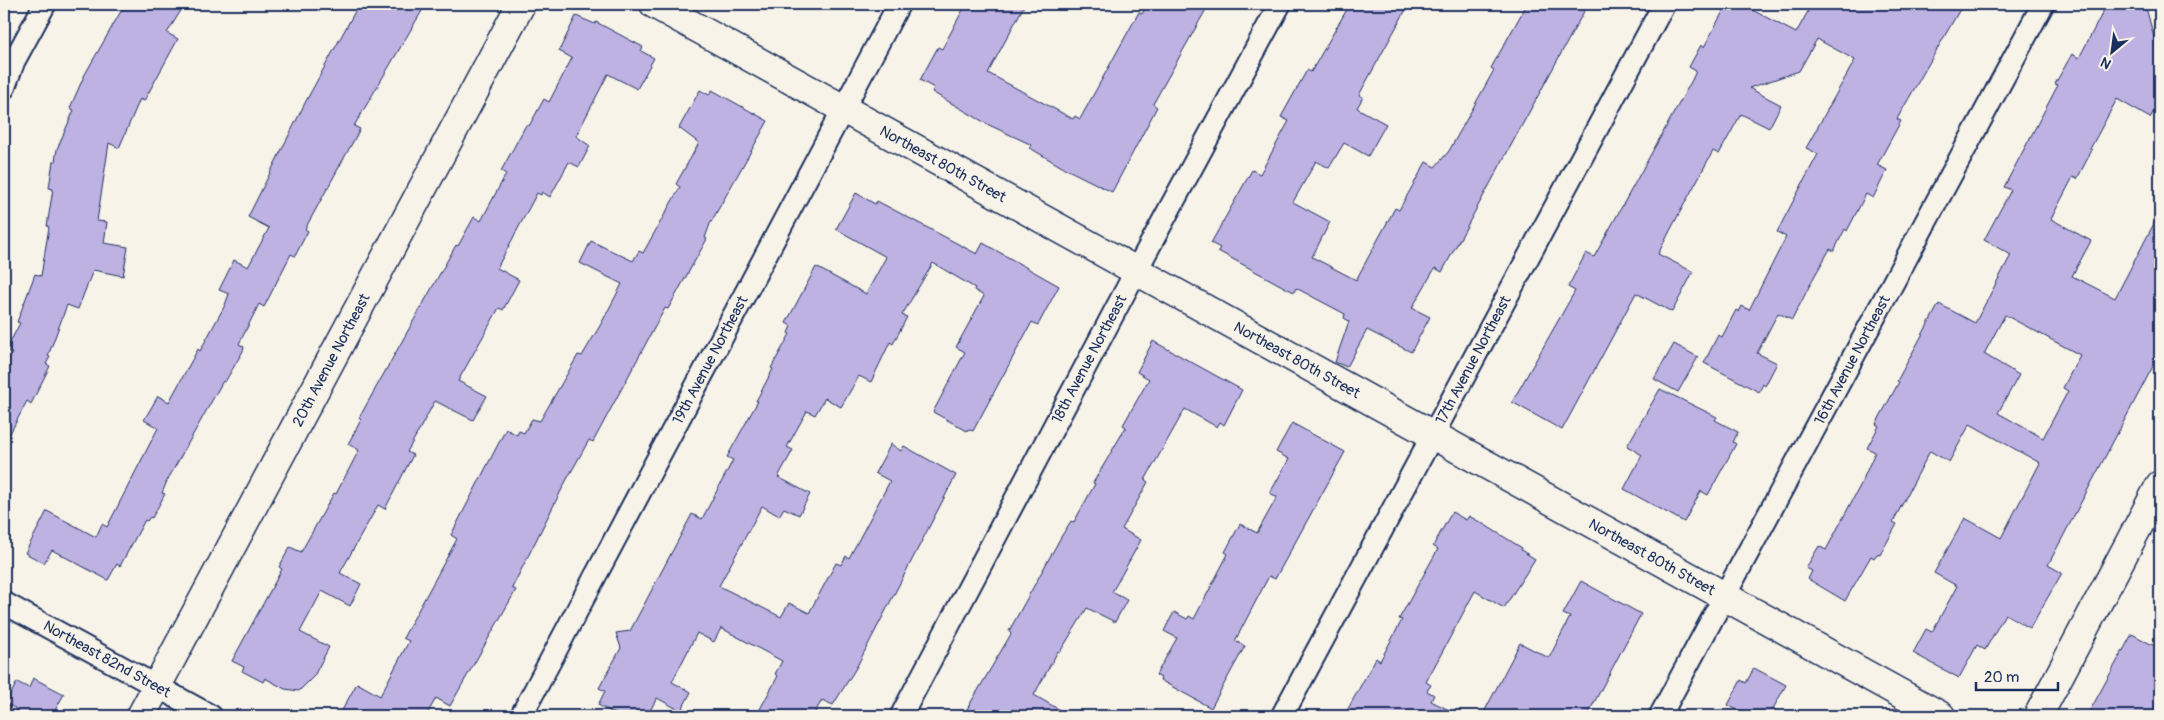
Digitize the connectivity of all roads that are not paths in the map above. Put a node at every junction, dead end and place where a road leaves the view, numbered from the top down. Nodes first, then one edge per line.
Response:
1 (45, 4) edge
2 (521, 4) edge
3 (654, 4) edge
4 (899, 4) edge
5 (1280, 4) edge
6 (1664, 4) edge
7 (2043, 4) edge
8 (4, 88) edge
9 (843, 108) junction
10 (1136, 271) junction
11 (1433, 435) junction
12 (2160, 485) edge
13 (1724, 597) junction
14 (4, 603) edge
15 (157, 686) junction
16 (141, 716) edge
17 (211, 716) edge
18 (521, 716) edge
19 (901, 716) edge
20 (1282, 716) edge
21 (1660, 716) edge
22 (1941, 716) edge
23 (2038, 716) edge

1 - 8 street
2 - 15 street, 20th Avenue Northeast
3 - 9 street, Northeast 80th Street
4 - 9 street, 19th Avenue Northeast
5 - 10 street, 18th Avenue Northeast
6 - 11 street, 17th Avenue Northeast
7 - 13 street, 16th Avenue Northeast
9 - 10 street, Northeast 80th Street
9 - 18 street, 19th Avenue Northeast
10 - 11 street, Northeast 80th Street
10 - 19 street, 18th Avenue Northeast
11 - 13 street, Northeast 80th Street
11 - 20 street, 17th Avenue Northeast
12 - 23 street
13 - 21 street, 16th Avenue Northeast
13 - 22 street, Northeast 80th Street
14 - 15 street, Northeast 82nd Street
15 - 16 street, 20th Avenue Northeast
15 - 17 street, Northeast 82nd Street

